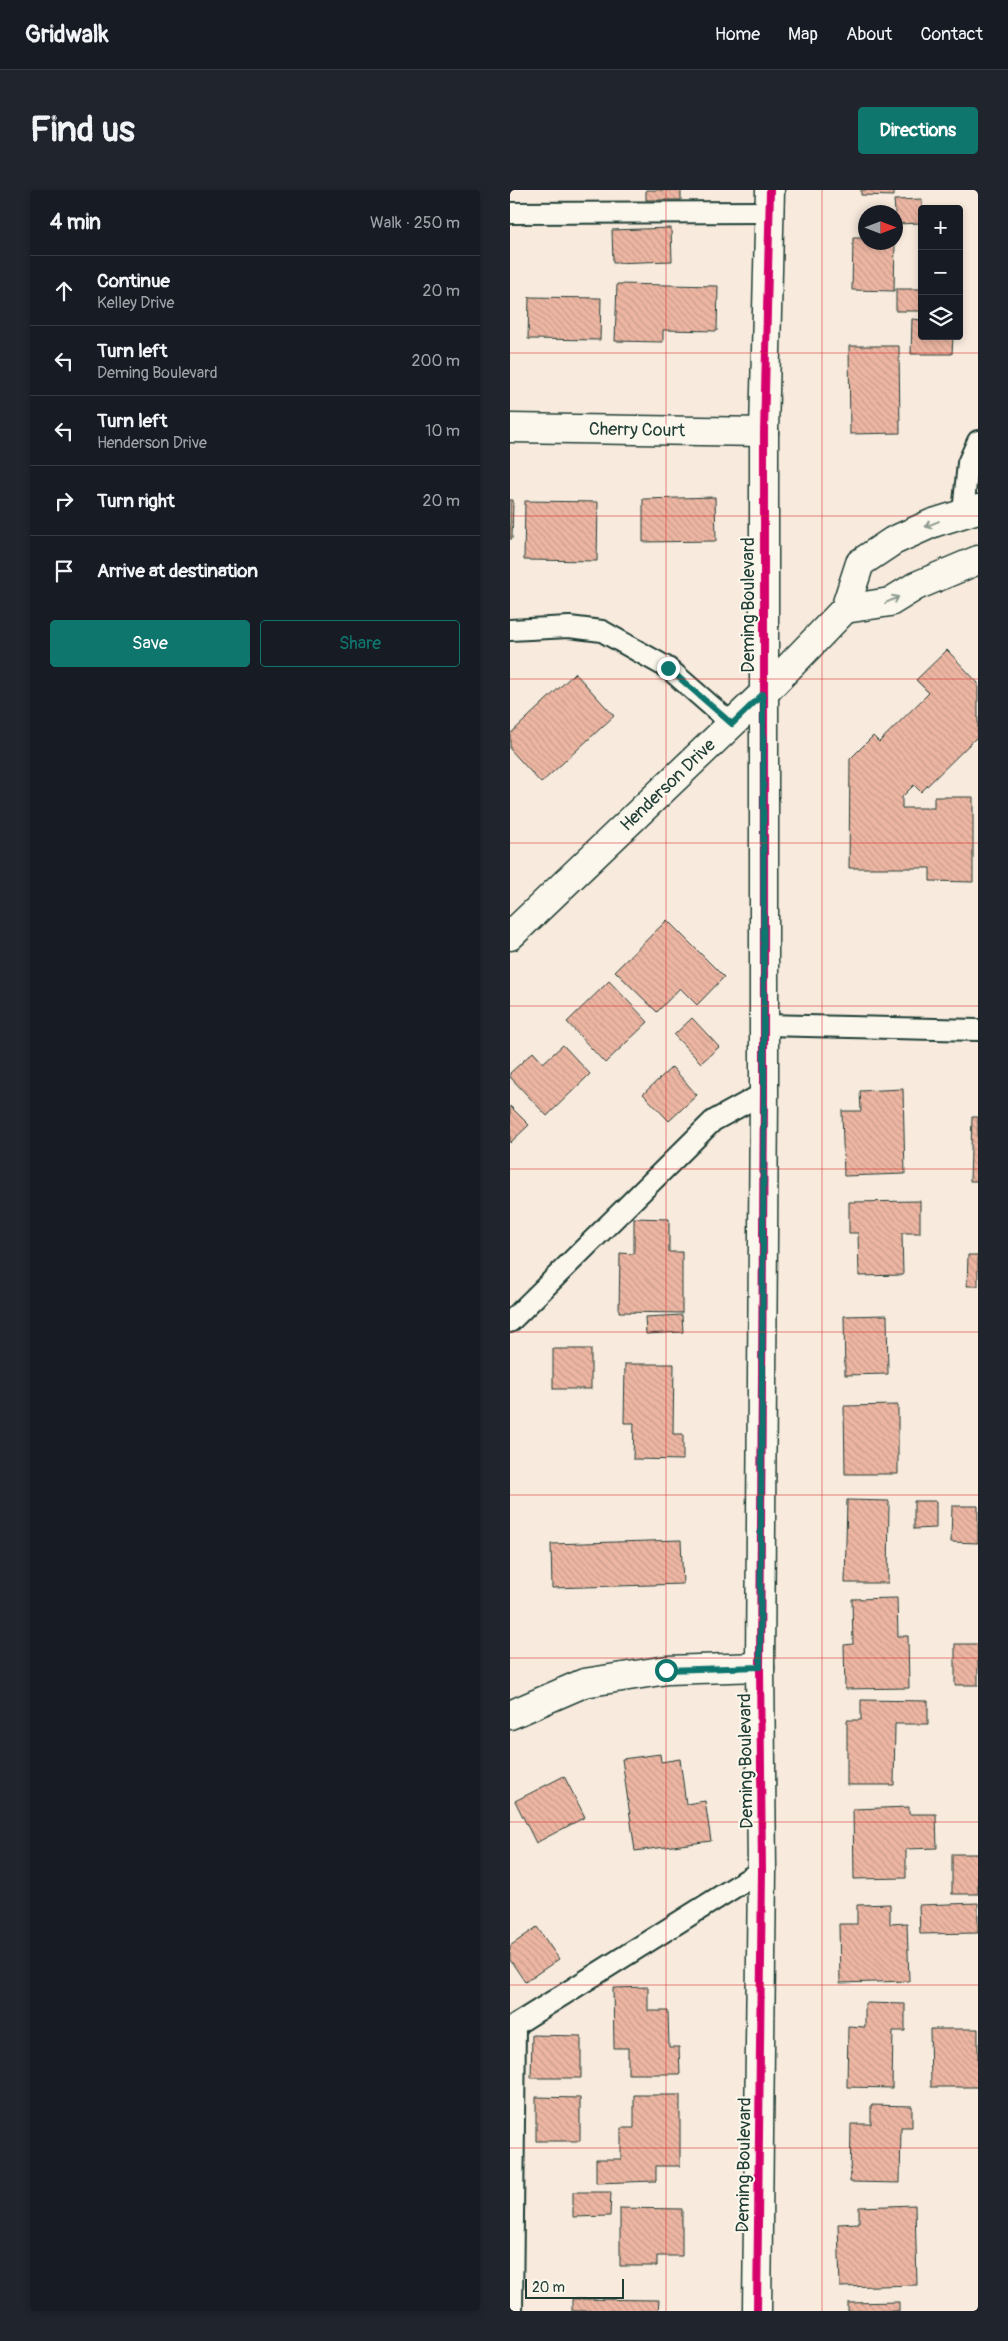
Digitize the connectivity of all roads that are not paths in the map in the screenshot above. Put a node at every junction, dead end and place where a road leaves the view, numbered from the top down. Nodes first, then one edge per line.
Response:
1 (769, 201) edge
2 (510, 214) edge
3 (510, 428) edge
4 (764, 432) junction
5 (978, 440) edge
6 (970, 511) edge
7 (978, 560) edge
8 (845, 609) junction
9 (510, 630) edge
10 (763, 694) junction
11 (732, 724) junction
12 (510, 936) edge
13 (764, 1025) junction
14 (978, 1030) edge
15 (764, 1093) junction
16 (510, 1322) edge
17 (760, 1667) junction
18 (510, 1715) edge
19 (762, 1870) junction
20 (512, 2311) edge
21 (757, 2311) edge

1 - 2 lane
1 - 4 street, Deming Boulevard
3 - 4 street, Cherry Court
4 - 10 street, Deming Boulevard
5 - 6 lane
6 -> 8 street, Henderson Drive
8 -> 7 street
8 - 10 street, Henderson Drive
9 - 11 lane
10 - 11 street, Henderson Drive
10 - 13 street, Deming Boulevard
11 - 12 street, Henderson Drive
13 - 14 lane
13 - 15 street, Deming Boulevard
15 - 16 lane
15 - 17 street, Deming Boulevard
17 - 18 street
17 - 19 street, Deming Boulevard
19 - 20 lane
19 - 21 street, Deming Boulevard

